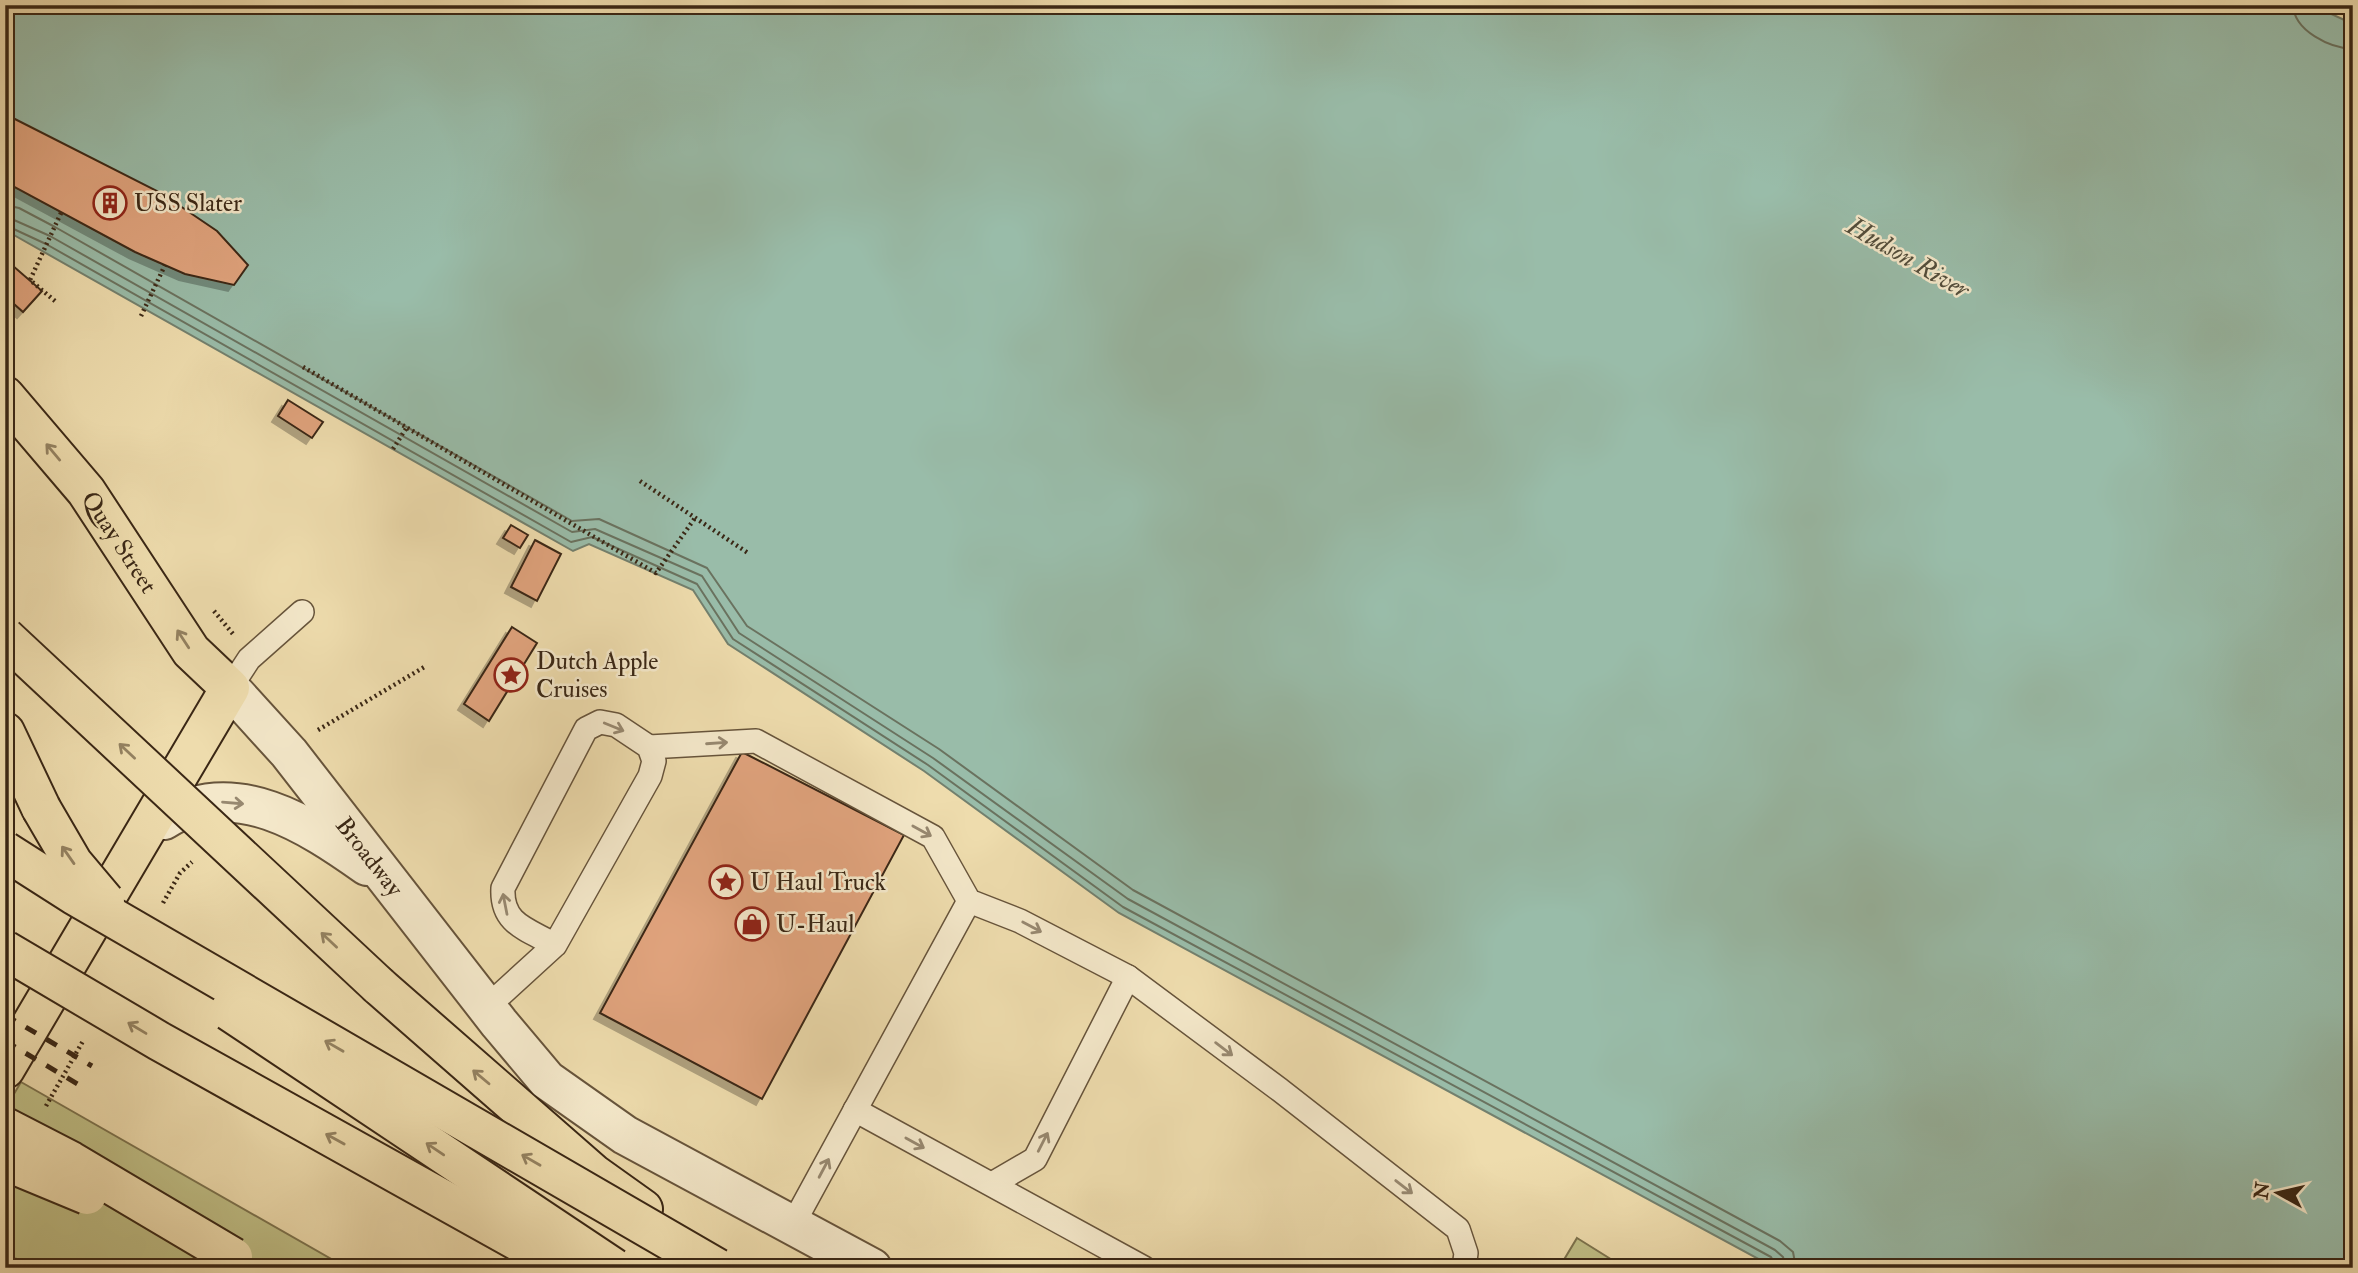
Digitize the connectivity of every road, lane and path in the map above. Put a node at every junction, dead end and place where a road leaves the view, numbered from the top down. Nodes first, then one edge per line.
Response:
1 (61, 213) dead end
2 (165, 265) dead end
3 (55, 301) dead end
4 (141, 316) dead end
5 (303, 367) dead end
6 (5, 396) edge
7 (407, 427) junction
8 (393, 449) dead end
9 (640, 481) dead end
10 (695, 517) junction
11 (748, 553) dead end
12 (302, 612) dead end
13 (5, 637) edge
14 (426, 666) dead end
15 (230, 688) junction
16 (5, 732) edge
17 (309, 736) dead end
18 (649, 747) junction
19 (5, 851) edge
20 (133, 852) junction
21 (398, 889) junction
22 (969, 901) junction
23 (555, 945) junction
24 (5, 950) edge
25 (1128, 977) junction
26 (486, 1007) junction
27 (5, 1069) edge
28 (855, 1110) junction
29 (5, 1126) edge
30 (5, 1161) edge
31 (992, 1184) junction
32 (792, 1226) junction
33 (5, 1246) edge
34 (14, 1259) junction
35 (242, 1263) edge
36 (11, 1268) edge
37 (29, 1268) edge
38 (566, 1268) edge
39 (614, 1268) edge
40 (717, 1268) edge
41 (729, 1268) edge
42 (872, 1268) edge
43 (1144, 1268) edge
44 (1464, 1268) edge

1 - 3 path
2 - 4 path
5 - 7 path
15 -> 6 main road, Quay Street
7 - 8 path
7 - 10 path
9 - 10 path
10 - 11 path
12 - 15 lane
41 -> 13 main road, bridge
14 - 17 path
15 - 20 main road
15 - 21 street, Broadway
39 -> 16 main road, bridge
18 -> 22 lane
18 - 23 lane
23 -> 18 lane
40 -> 19 main road, bridge
20 -> 21 street
20 - 27 main road
21 - 26 street, Broadway
22 -> 25 lane
22 - 28 lane
23 - 26 lane
38 -> 24 main road, bridge
31 -> 25 lane
25 -> 44 lane
26 - 32 street, Broadway
28 -> 31 lane
32 -> 28 lane
29 - 35 main road, bridge
30 - 35 main road, bridge
31 - 43 lane
32 - 42 street, Broadway
33 - 34 path
34 - 36 path
34 - 37 path

